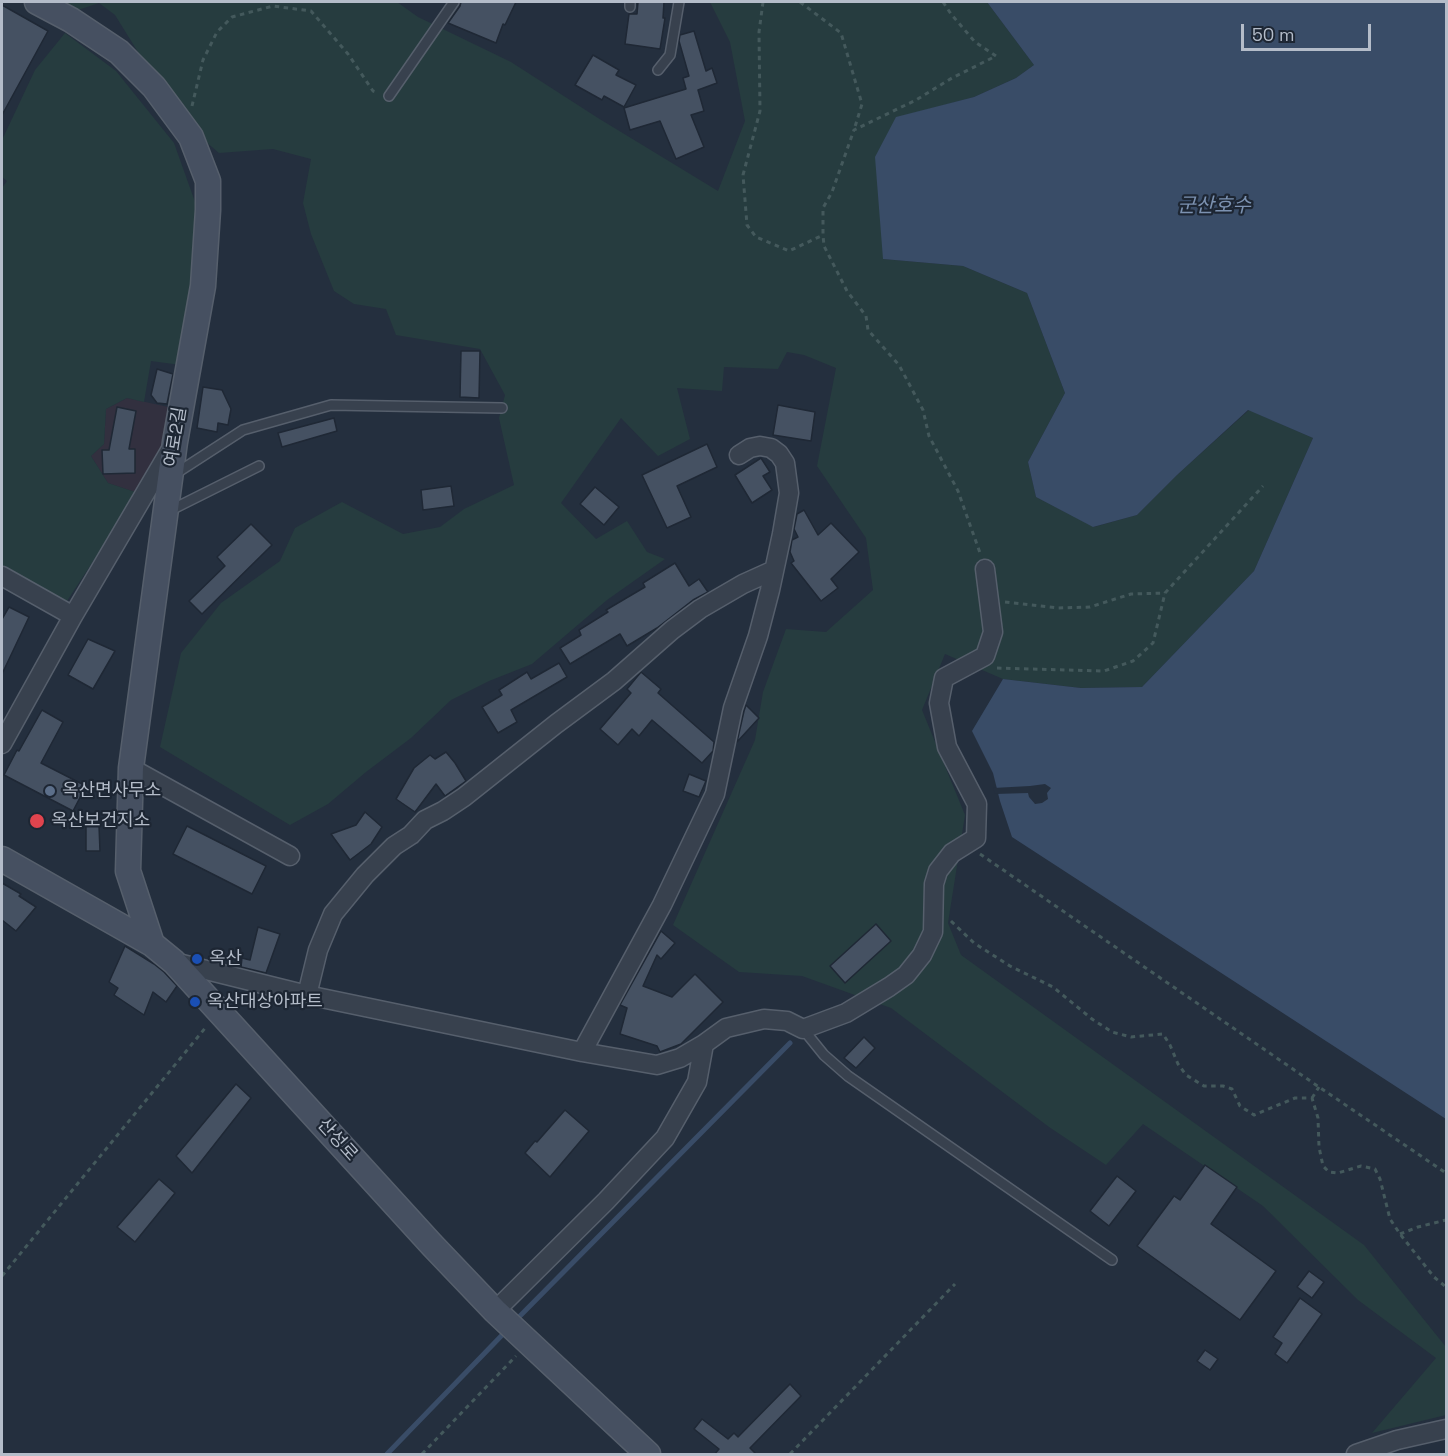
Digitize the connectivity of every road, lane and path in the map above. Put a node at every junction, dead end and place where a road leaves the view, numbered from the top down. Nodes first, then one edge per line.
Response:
1 (37, 2) edge
2 (454, 2) edge
3 (679, 2) edge
4 (763, 2) edge
5 (800, 2) edge
6 (943, 2) edge
7 (658, 70) dead end
8 (389, 96) joint
9 (185, 129) junction
10 (854, 130) junction
11 (823, 235) junction
12 (502, 408) dead end
13 (175, 442) junction
14 (739, 455) dead end
15 (259, 466) dead end
16 (170, 477) junction
17 (1263, 486) dead end
18 (165, 513) junction
19 (985, 569) joint
20 (774, 570) junction
21 (2, 576) edge
22 (1166, 593) junction
23 (1004, 602) dead end
24 (73, 616) junction
25 (956, 671) junction
26 (2, 744) edge
27 (131, 768) junction
28 (967, 844) junction
29 (290, 856) dead end
30 (2, 859) edge
31 (933, 913) junction
32 (152, 944) junction
33 (174, 962) junction
34 (307, 995) junction
35 (219, 1011) junction
36 (803, 1029) junction
37 (704, 1044) junction
38 (582, 1052) junction
39 (1319, 1088) junction
40 (1312, 1098) junction
41 (1446, 1173) edge
42 (1446, 1220) edge
43 (1400, 1234) junction
44 (1112, 1260) dead end
45 (2, 1276) edge
46 (955, 1284) dead end
47 (1446, 1287) edge
48 (500, 1316) junction
49 (529, 1343) junction
50 (1446, 1429) edge
51 (422, 1455) edge
52 (648, 1455) edge
53 (790, 1455) edge
54 (1356, 1455) edge

1 - 9 street, 여로2길
2 - 8 lane
3 - 7 lane
4 - 11 path
5 - 10 path
6 - 10 path
8 - 9 path
9 - 13 street, 여로2길
10 - 11 path
11 - 19 path
12 - 16 lane
13 - 16 street, 여로2길
13 - 24 street
14 - 20 street
15 - 18 lane
16 - 18 street, 여로2길
17 - 22 path
18 - 27 street, 여로2길
19 - 25 street
20 - 34 street
20 - 38 street
21 - 24 street
22 - 23 path
22 - 25 path
24 - 26 street
25 - 28 street
27 - 29 street
27 - 32 street, 여로2길
28 - 31 street
28 - 39 path
30 - 32 street, 산성로
31 - 36 street
31 - 40 path
32 - 33 street, 산성로
33 - 34 street
33 - 35 street, 산성로
34 - 38 street
35 - 45 path
35 - 48 street, 산성로
36 - 37 street
36 - 44 lane
37 - 38 street
37 - 48 street
39 - 40 path
39 - 41 path
40 - 43 path
42 - 43 path
43 - 47 path
46 - 53 path
48 - 49 street, 산성로
49 - 51 path
49 - 52 street, 산성로
50 - 54 street

